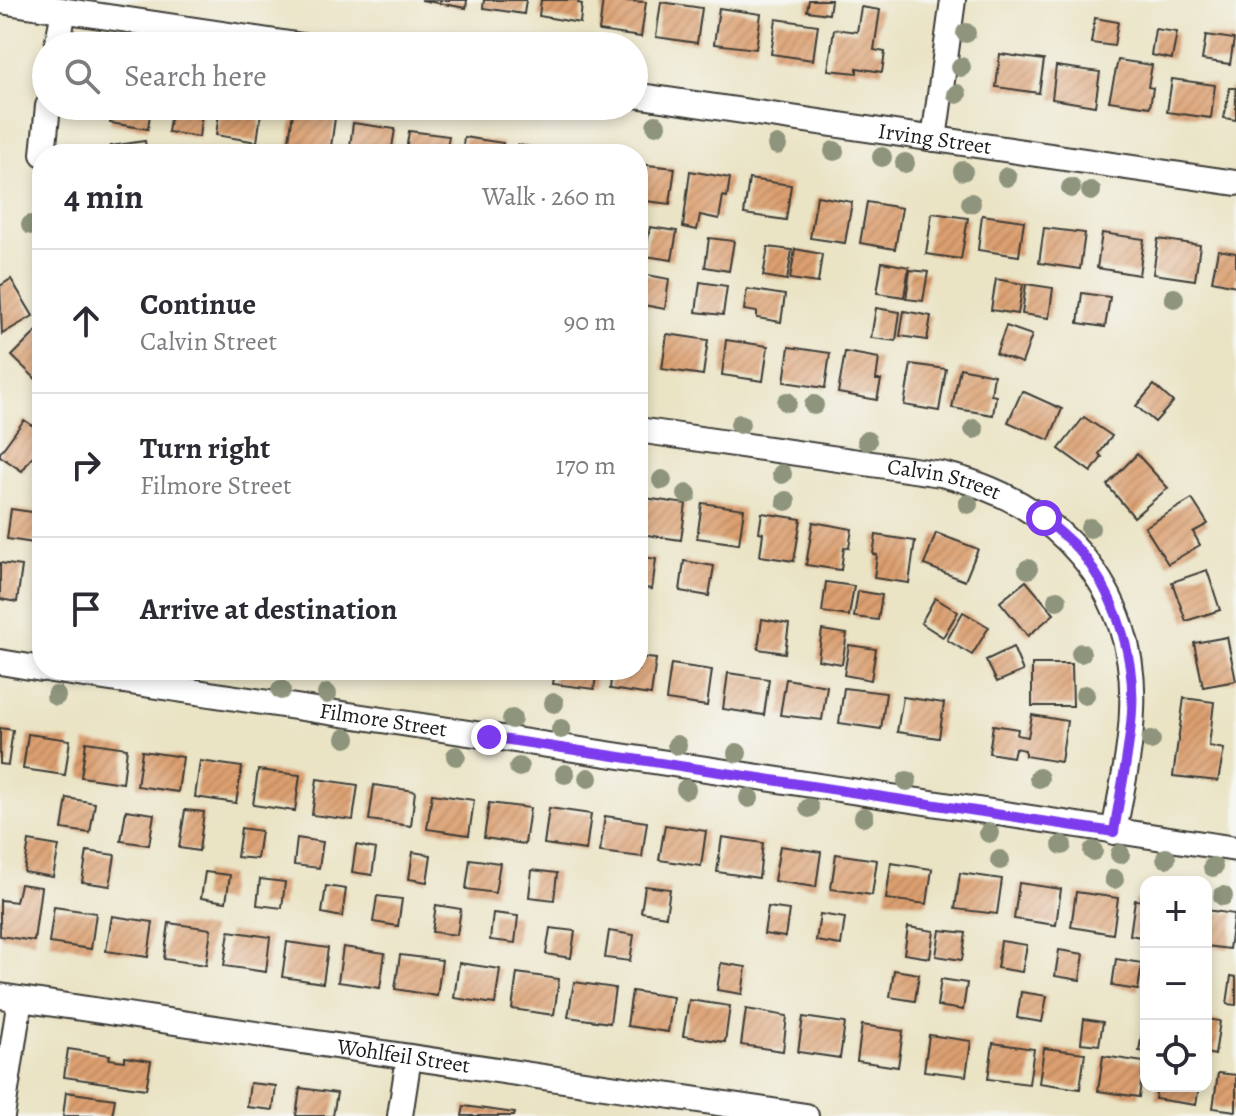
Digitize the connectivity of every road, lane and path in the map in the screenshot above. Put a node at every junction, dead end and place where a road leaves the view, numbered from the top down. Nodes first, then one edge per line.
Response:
1 (953, 0) edge
2 (0, 1) edge
3 (64, 11) junction
4 (60, 32) edge
5 (207, 32) edge
6 (648, 97) edge
7 (47, 120) edge
8 (934, 139) junction
9 (44, 144) edge
10 (1236, 183) edge
11 (648, 431) edge
12 (0, 662) edge
13 (32, 667) edge
14 (117, 680) edge
15 (1114, 832) junction
16 (1236, 849) edge
17 (10, 998) edge
18 (409, 1057) junction
19 (798, 1115) edge
20 (2, 1116) edge
21 (400, 1116) edge

1 - 8 street
2 - 3 street
3 - 4 street
3 - 5 street
6 - 8 street, Irving Street
7 - 9 street
8 - 10 street, Irving Street
11 - 15 street, Calvin Street
12 - 13 street
14 - 15 street, Filmore Street
15 - 16 street, Filmore Street
17 - 18 street, Wohlfeil Street
17 - 20 street
18 - 19 street, Wohlfeil Street
18 - 21 street

